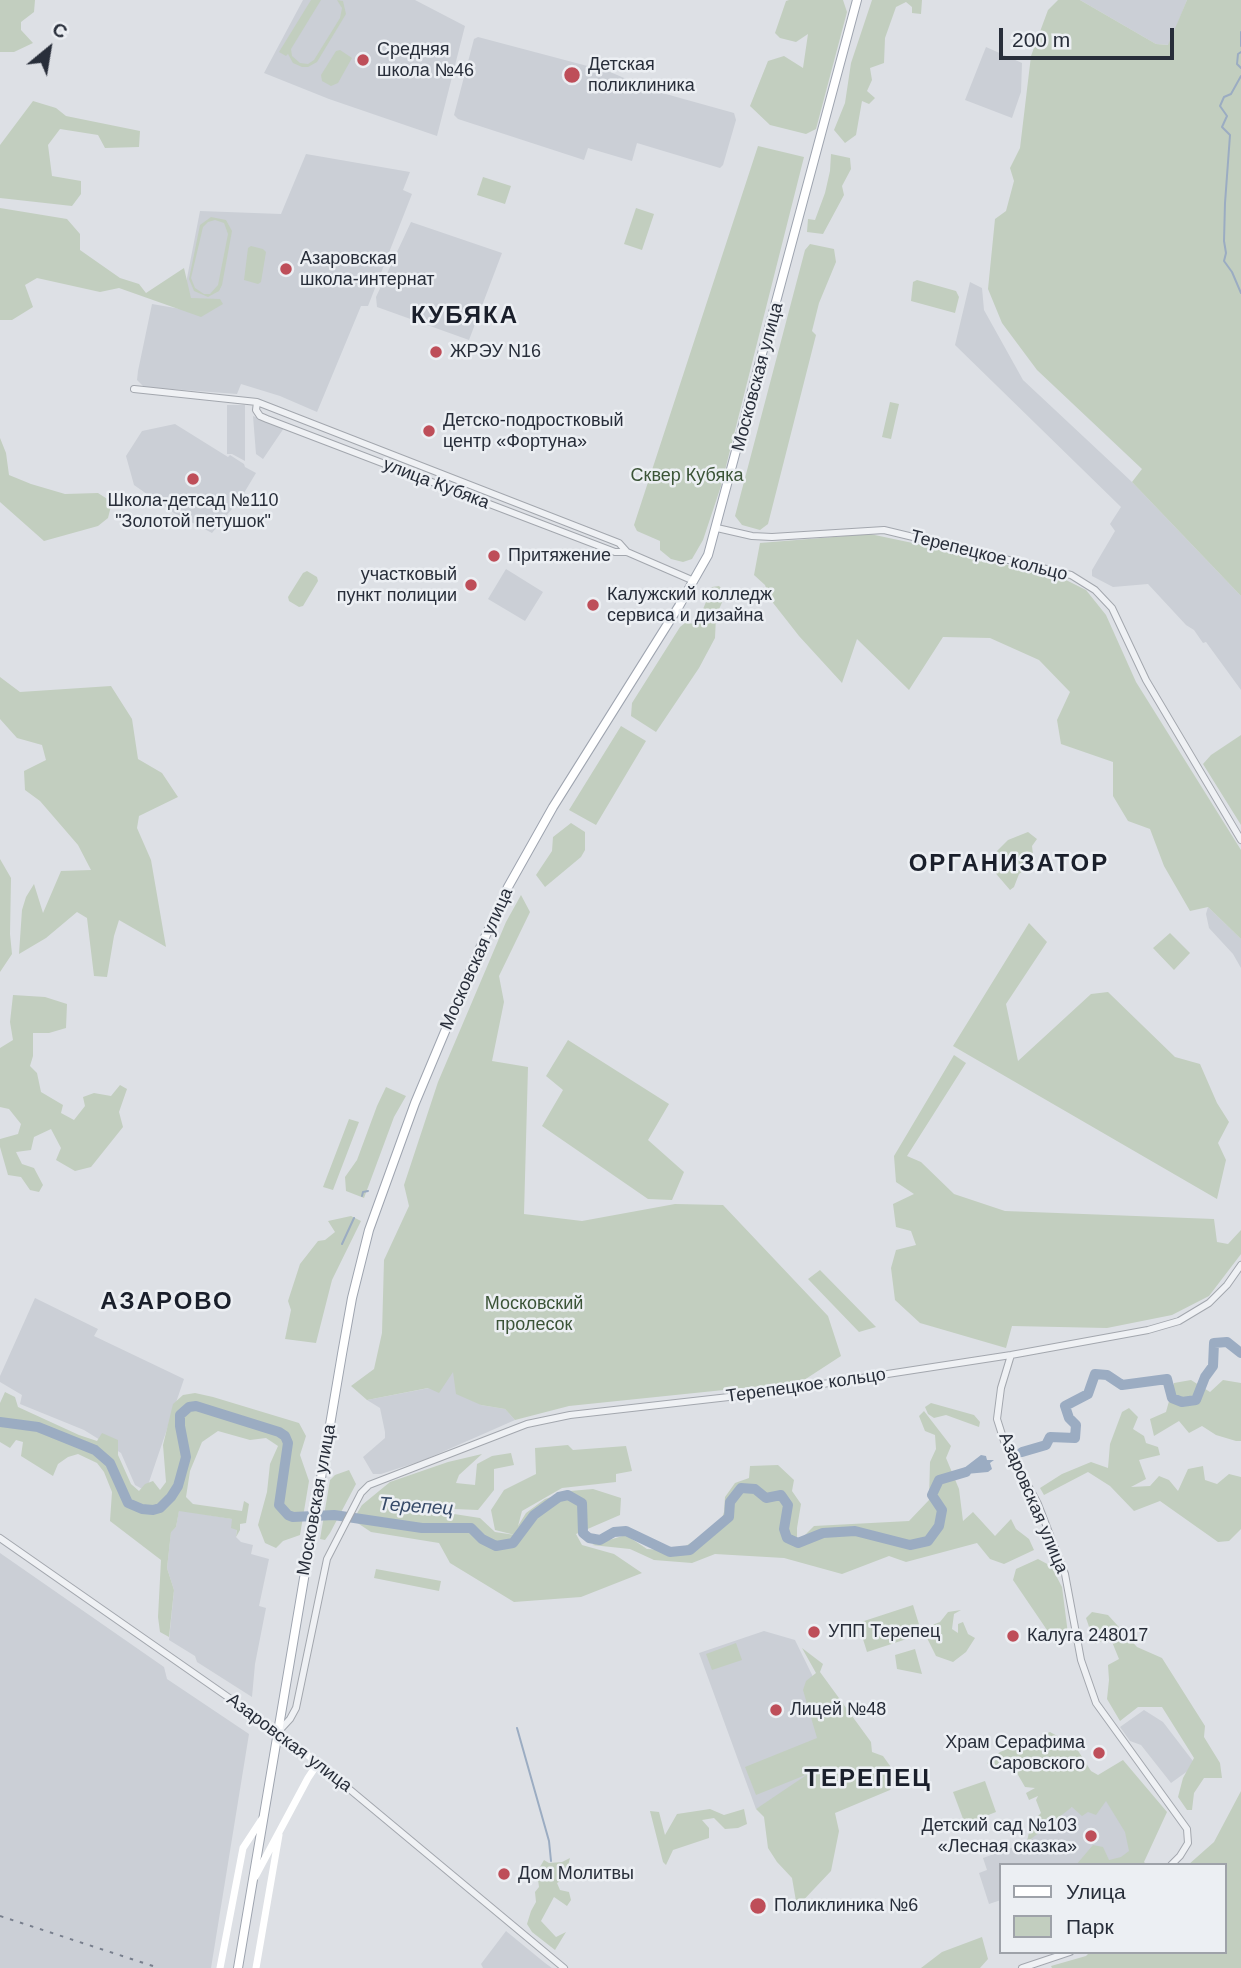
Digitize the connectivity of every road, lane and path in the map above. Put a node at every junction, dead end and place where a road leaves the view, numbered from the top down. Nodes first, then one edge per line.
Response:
1 (857, 0) edge
2 (134, 388) dead end
3 (257, 402) junction
4 (717, 528) junction
5 (627, 552) junction
6 (694, 581) junction
7 (1241, 839) edge
8 (1241, 1265) edge
9 (1011, 1355) junction
10 (0, 1538) edge
11 (278, 1732) junction
12 (318, 1763) junction
13 (264, 1816) junction
14 (280, 1827) junction
15 (242, 1852) junction
16 (258, 1854) junction
17 (1173, 1863) edge
18 (261, 1866) junction
19 (272, 1869) junction
20 (253, 1881) junction
21 (1064, 1954) edge
22 (220, 1968) edge
23 (237, 1968) edge
24 (256, 1968) edge
25 (564, 1968) edge
26 (1021, 1968) edge

1 - 4 main road, Московская улица
2 - 3 street, улица Кубяка
3 - 5 street, улица Кубяка
3 - 5 street, улица Кубяка
4 - 6 main road, Московская улица
4 - 7 street, Терепецкое кольцо
5 - 6 street, улица Кубяка
6 - 11 main road, Московская улица
8 - 9 street, Терепецкое кольцо
9 - 11 street, Терепецкое кольцо
9 - 17 street, Азаровская улица
10 - 11 street, Азаровская улица
11 - 12 main road, Азаровская улица
11 - 13 main road, Московская улица
12 - 14 main road
12 - 25 street, Азаровская улица
13 - 15 main road
13 - 16 main road, Московская улица
14 - 18 main road
14 - 19 main road
15 - 16 main road
15 - 22 main road
16 - 20 main road, Московская улица
18 - 19 main road
18 - 20 main road
19 - 24 main road
20 - 23 main road, Московская улица
21 - 26 street

